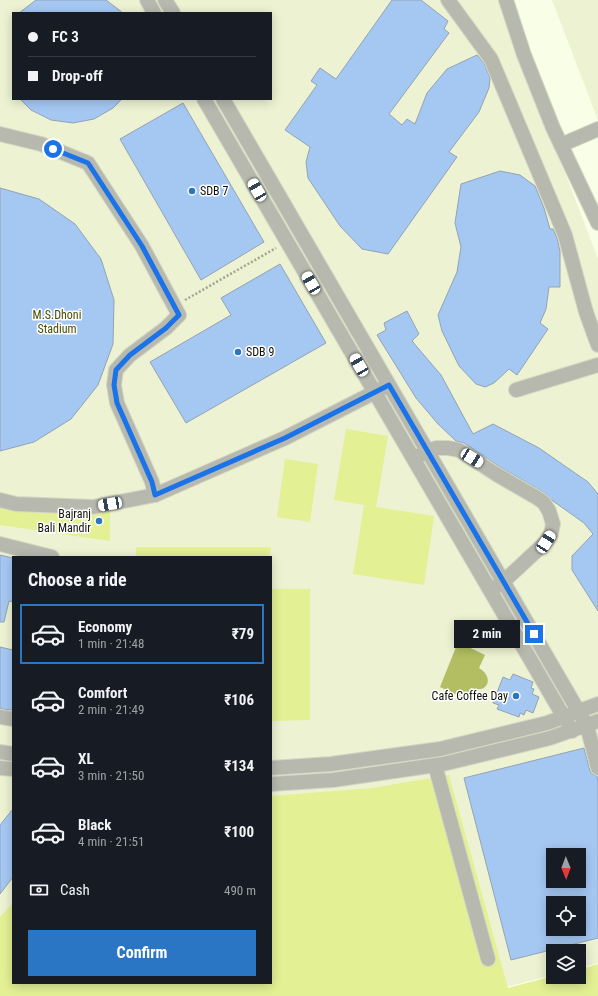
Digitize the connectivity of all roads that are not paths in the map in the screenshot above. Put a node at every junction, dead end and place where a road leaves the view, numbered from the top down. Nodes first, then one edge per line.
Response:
1 (147, 0) edge
2 (165, 0) edge
3 (448, 0) edge
4 (506, 0) edge
5 (153, 12) edge
6 (171, 12) edge
7 (205, 100) edge
8 (223, 100) edge
9 (598, 129) edge
10 (0, 134) edge
11 (561, 145) junction
12 (598, 223) edge
13 (598, 345) edge
14 (598, 365) edge
15 (389, 385) junction
16 (516, 390) dead end
17 (375, 393) junction
18 (428, 452) junction
19 (413, 458) junction
20 (155, 495) junction
21 (0, 500) edge
22 (0, 544) edge
23 (48, 556) edge
24 (503, 582) junction
25 (490, 591) junction
26 (598, 704) edge
27 (579, 712) junction
28 (0, 716) edge
29 (563, 717) junction
30 (12, 719) edge
31 (593, 724) edge
32 (572, 731) junction
33 (0, 752) edge
34 (12, 754) edge
35 (435, 765) junction
36 (0, 768) edge
37 (272, 768) edge
38 (598, 768) edge
39 (12, 770) edge
40 (272, 784) edge
41 (488, 959) dead end

1 - 5 street
2 - 6 street
3 - 13 street
4 - 11 street
7 - 17 street
8 - 15 street
9 - 11 street
10 - 20 street
11 - 12 street
14 - 16 street
15 - 17 street
15 - 18 street
17 - 19 street
17 - 20 street
18 - 19 street
18 - 24 street
18 - 24 street
19 - 25 street
20 - 21 street
22 - 23 street
24 - 25 street
24 - 27 street
25 - 29 street
26 - 27 street
27 - 29 street
27 - 31 street
28 - 30 street
29 - 32 street
29 - 37 street
31 - 32 street
31 - 38 street
32 - 35 street
33 - 34 street
35 - 40 street
35 - 41 street
36 - 39 street

